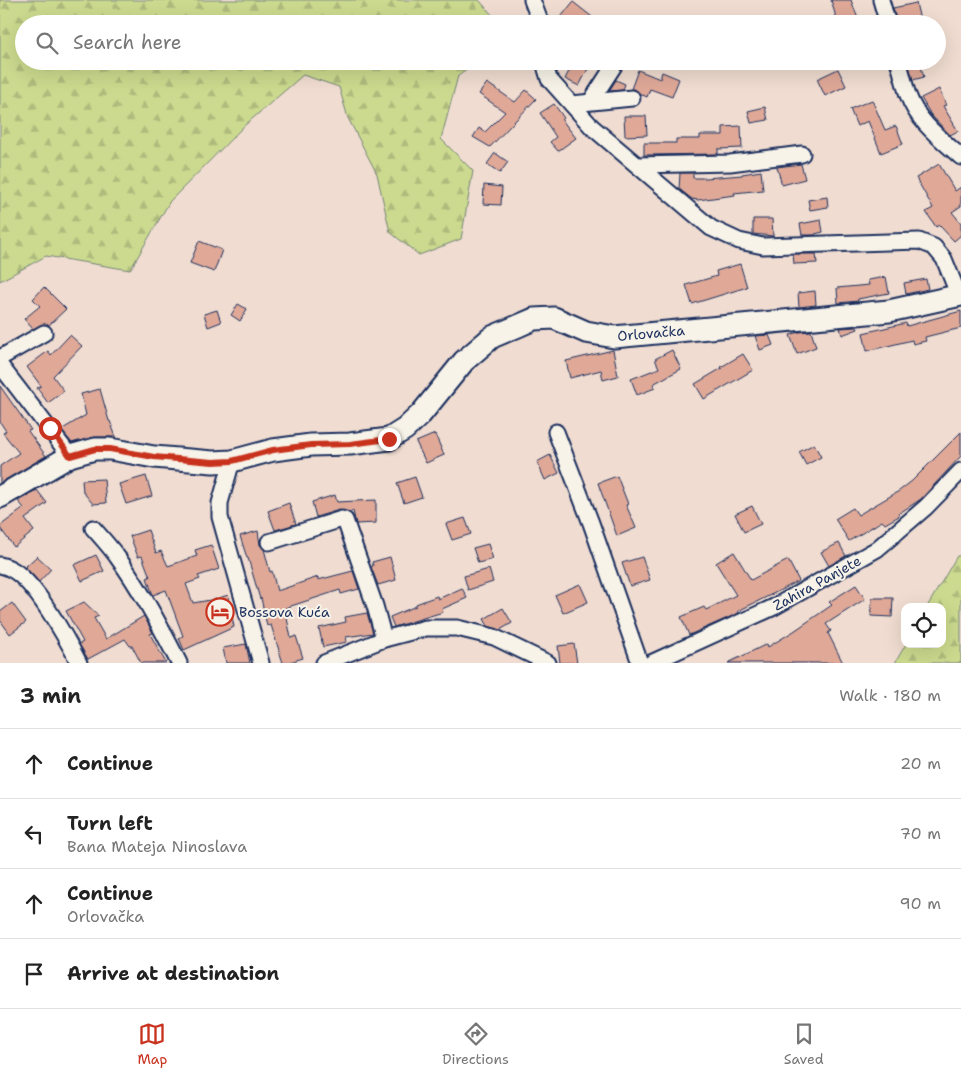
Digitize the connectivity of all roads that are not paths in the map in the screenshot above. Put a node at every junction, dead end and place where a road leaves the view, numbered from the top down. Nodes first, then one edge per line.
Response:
1 (532, 0) edge
2 (880, 0) edge
3 (538, 15) edge
4 (885, 15) edge
5 (546, 70) edge
6 (611, 70) edge
7 (901, 70) edge
8 (632, 98) dead end
9 (591, 101) junction
10 (572, 104) junction
11 (802, 154) dead end
12 (961, 157) edge
13 (637, 165) junction
14 (960, 296) edge
15 (44, 334) dead end
16 (0, 358) edge
17 (0, 365) edge
18 (556, 432) dead end
19 (70, 456) junction
20 (222, 462) junction
21 (961, 471) edge
22 (0, 497) edge
23 (93, 528) dead end
24 (269, 542) dead end
25 (0, 565) edge
26 (384, 639) junction
27 (79, 663) edge
28 (179, 663) edge
29 (261, 663) edge
30 (324, 663) edge
31 (548, 663) edge
32 (640, 663) edge
33 (651, 663) edge

1 - 3 street
2 - 4 street
5 - 10 street, Orlovačka
6 - 9 street
7 - 12 street
8 - 9 street
9 - 10 street
10 - 13 street, Orlovačka
11 - 13 street
13 - 14 street, Orlovačka
14 - 20 street, Orlovačka
15 - 16 street
17 - 19 street
18 - 32 street
19 - 20 street, Orlovačka
19 - 22 street, Orlovačka
20 - 29 street
21 - 33 street, Zahira Panjete
23 - 28 street
24 - 26 street
25 - 27 street
26 - 30 street
26 - 31 street

